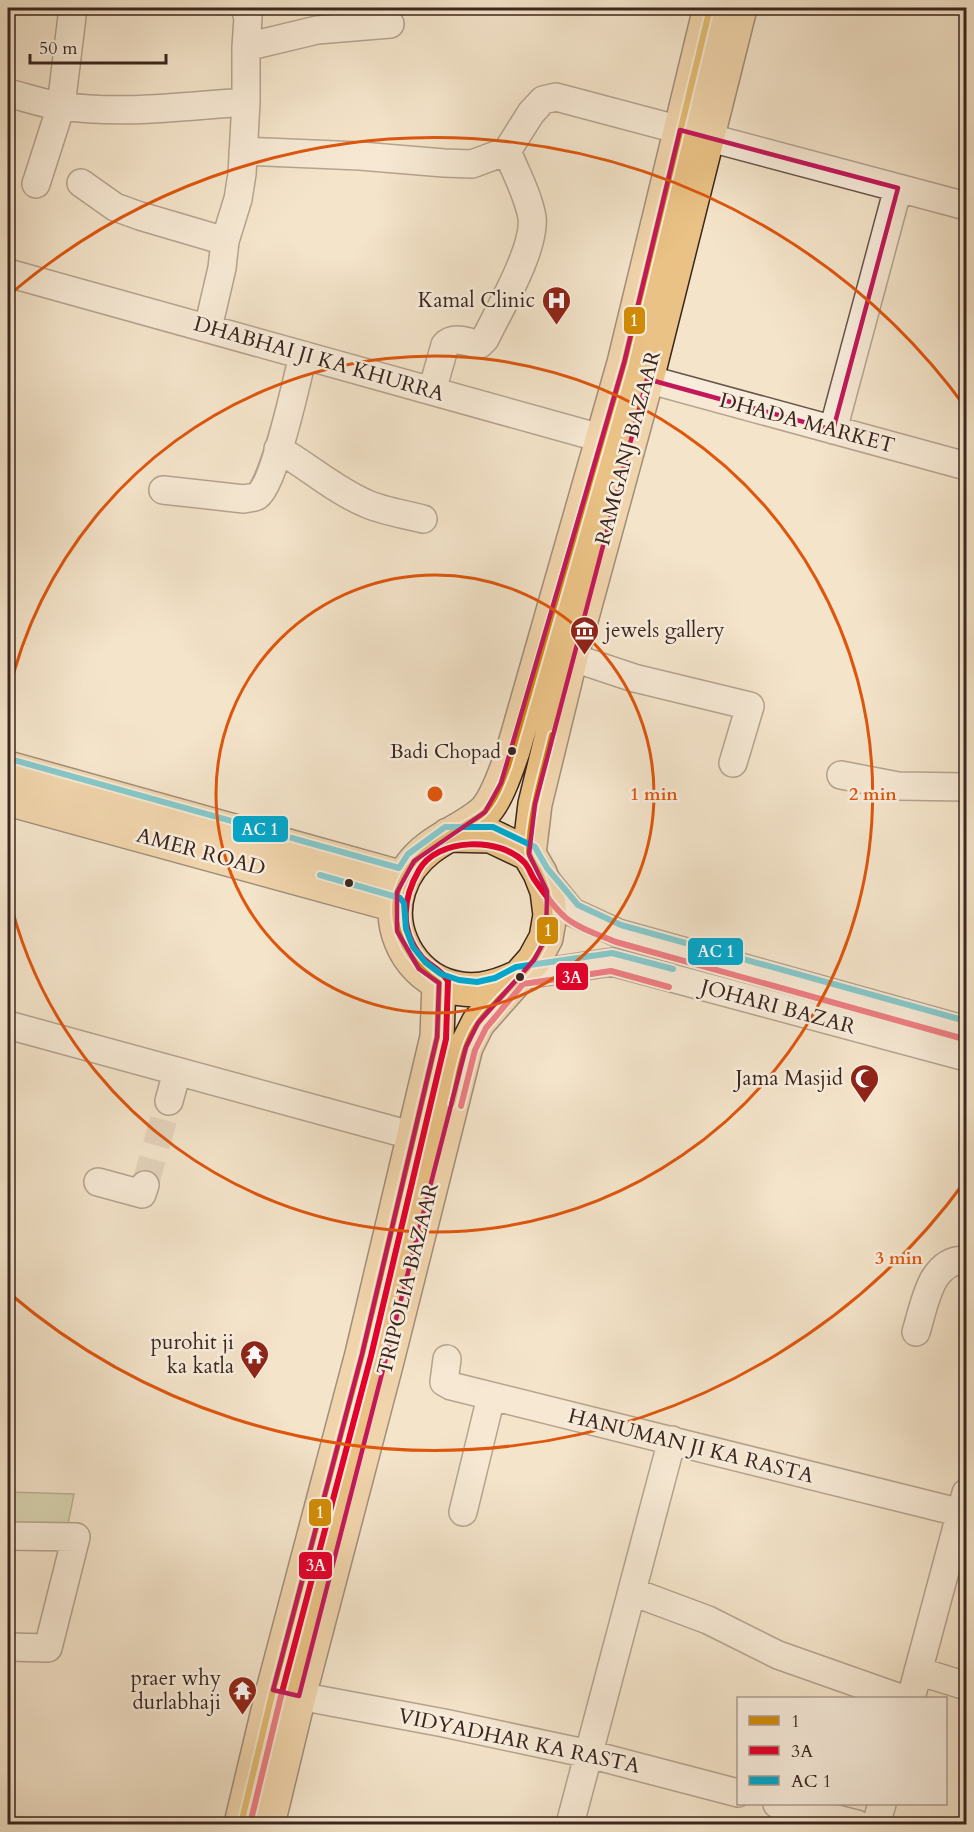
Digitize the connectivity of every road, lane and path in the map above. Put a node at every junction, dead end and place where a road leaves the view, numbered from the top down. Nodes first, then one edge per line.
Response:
1 (73, 8) edge
2 (245, 8) edge
3 (710, 8) edge
4 (740, 8) edge
5 (315, 19) edge
6 (390, 24) dead end
7 (246, 47) junction
8 (8, 93) edge
9 (246, 102) junction
10 (60, 106) junction
11 (693, 134) junction
12 (243, 151) junction
13 (507, 152) junction
14 (81, 183) dead end
15 (36, 184) dead end
16 (898, 188) junction
17 (966, 206) edge
18 (225, 241) junction
19 (8, 273) edge
20 (208, 328) junction
21 (303, 355) junction
22 (647, 379) junction
23 (432, 391) junction
24 (833, 430) junction
25 (616, 442) junction
26 (278, 449) junction
27 (966, 466) edge
28 (163, 490) dead end
29 (423, 519) dead end
30 (571, 657) junction
31 (733, 763) dead end
32 (8, 768) edge
33 (841, 775) dead end
34 (966, 787) edge
35 (8, 799) edge
36 (448, 835) junction
37 (535, 863) junction
38 (399, 891) junction
39 (517, 977) junction
40 (439, 983) junction
41 (8, 1025) edge
42 (966, 1030) edge
43 (966, 1057) edge
44 (177, 1072) junction
45 (169, 1101) tunnel mouth
46 (414, 1136) junction
47 (98, 1182) dead end
48 (145, 1185) dead end
49 (966, 1260) edge
50 (916, 1332) dead end
51 (447, 1359) dead end
52 (490, 1397) junction
53 (672, 1440) junction
54 (965, 1507) edge
55 (463, 1512) dead end
56 (8, 1536) edge
57 (633, 1592) junction
58 (8, 1647) edge
59 (918, 1671) junction
60 (966, 1686) edge
61 (286, 1693) junction
62 (897, 1697) edge
63 (911, 1697) edge
64 (589, 1754) junction
65 (737, 1793) edge
66 (785, 1805) edge
67 (881, 1805) edge
68 (241, 1824) edge
69 (268, 1824) edge
70 (570, 1824) edge
71 (857, 1824) edge
72 (876, 1824) edge

1 - 10 street
2 - 7 street
3 - 11 main road, RAMGANJ BAZAAR
4 - 11 main road, RAMGANJ BAZAAR
5 - 6 street
5 - 7 street
7 - 9 street
8 - 10 street
9 - 10 street
9 - 12 street
10 - 15 street
11 - 13 street
11 - 16 street
11 - 22 main road, RAMGANJ BAZAAR
11 - 25 main road, RAMGANJ BAZAAR
12 - 13 street
12 - 18 street
13 - 23 street
14 - 18 street
16 - 17 street
16 - 24 street
18 - 20 street
19 - 20 street, DHABHAI JI KA KHURRA
20 - 21 street, DHABHAI JI KA KHURRA
21 - 23 street, DHABHAI JI KA KHURRA
21 - 26 street
22 - 24 street, DHADA MARKET
22 - 25 main road, RAMGANJ BAZAAR
23 - 25 street, DHABHAI JI KA KHURRA
24 - 27 street, DHADA MARKET
25 - 30 main road, RAMGANJ BAZAAR
25 - 36 main road, RAMGANJ BAZAAR
26 - 28 street
26 - 29 street
30 - 31 street
30 - 37 main road, RAMGANJ BAZAAR
32 - 38 main road, AMER ROAD
33 - 34 street
35 - 38 main road, AMER ROAD
36 - 37 main road
36 - 38 main road
37 - 39 main road
37 - 42 street, JOHARI BAZAR
38 - 40 main road
39 - 40 main road
39 - 43 street, JOHARI BAZAR
39 - 61 main road, TRIPOLIA BAZAAR
40 - 46 main road, TRIPOLIA BAZAAR
41 - 44 street
44 - 45 street
44 - 46 street
46 - 61 main road, TRIPOLIA BAZAAR
47 - 48 street
49 - 50 street
51 - 52 street, HANUMAN JI KA RASTA
52 - 53 street, HANUMAN JI KA RASTA
52 - 55 street
53 - 54 street, HANUMAN JI KA RASTA
53 - 57 street
54 - 59 street
56 - 58 street
57 - 62 street
57 - 64 street
59 - 60 street
59 - 63 street
61 - 64 street, VIDYADHAR KA RASTA
61 - 68 main road, TRIPOLIA BAZAAR
61 - 69 main road, TRIPOLIA BAZAAR
64 - 65 street, VIDYADHAR KA RASTA
64 - 70 street
66 - 71 street
67 - 72 street

